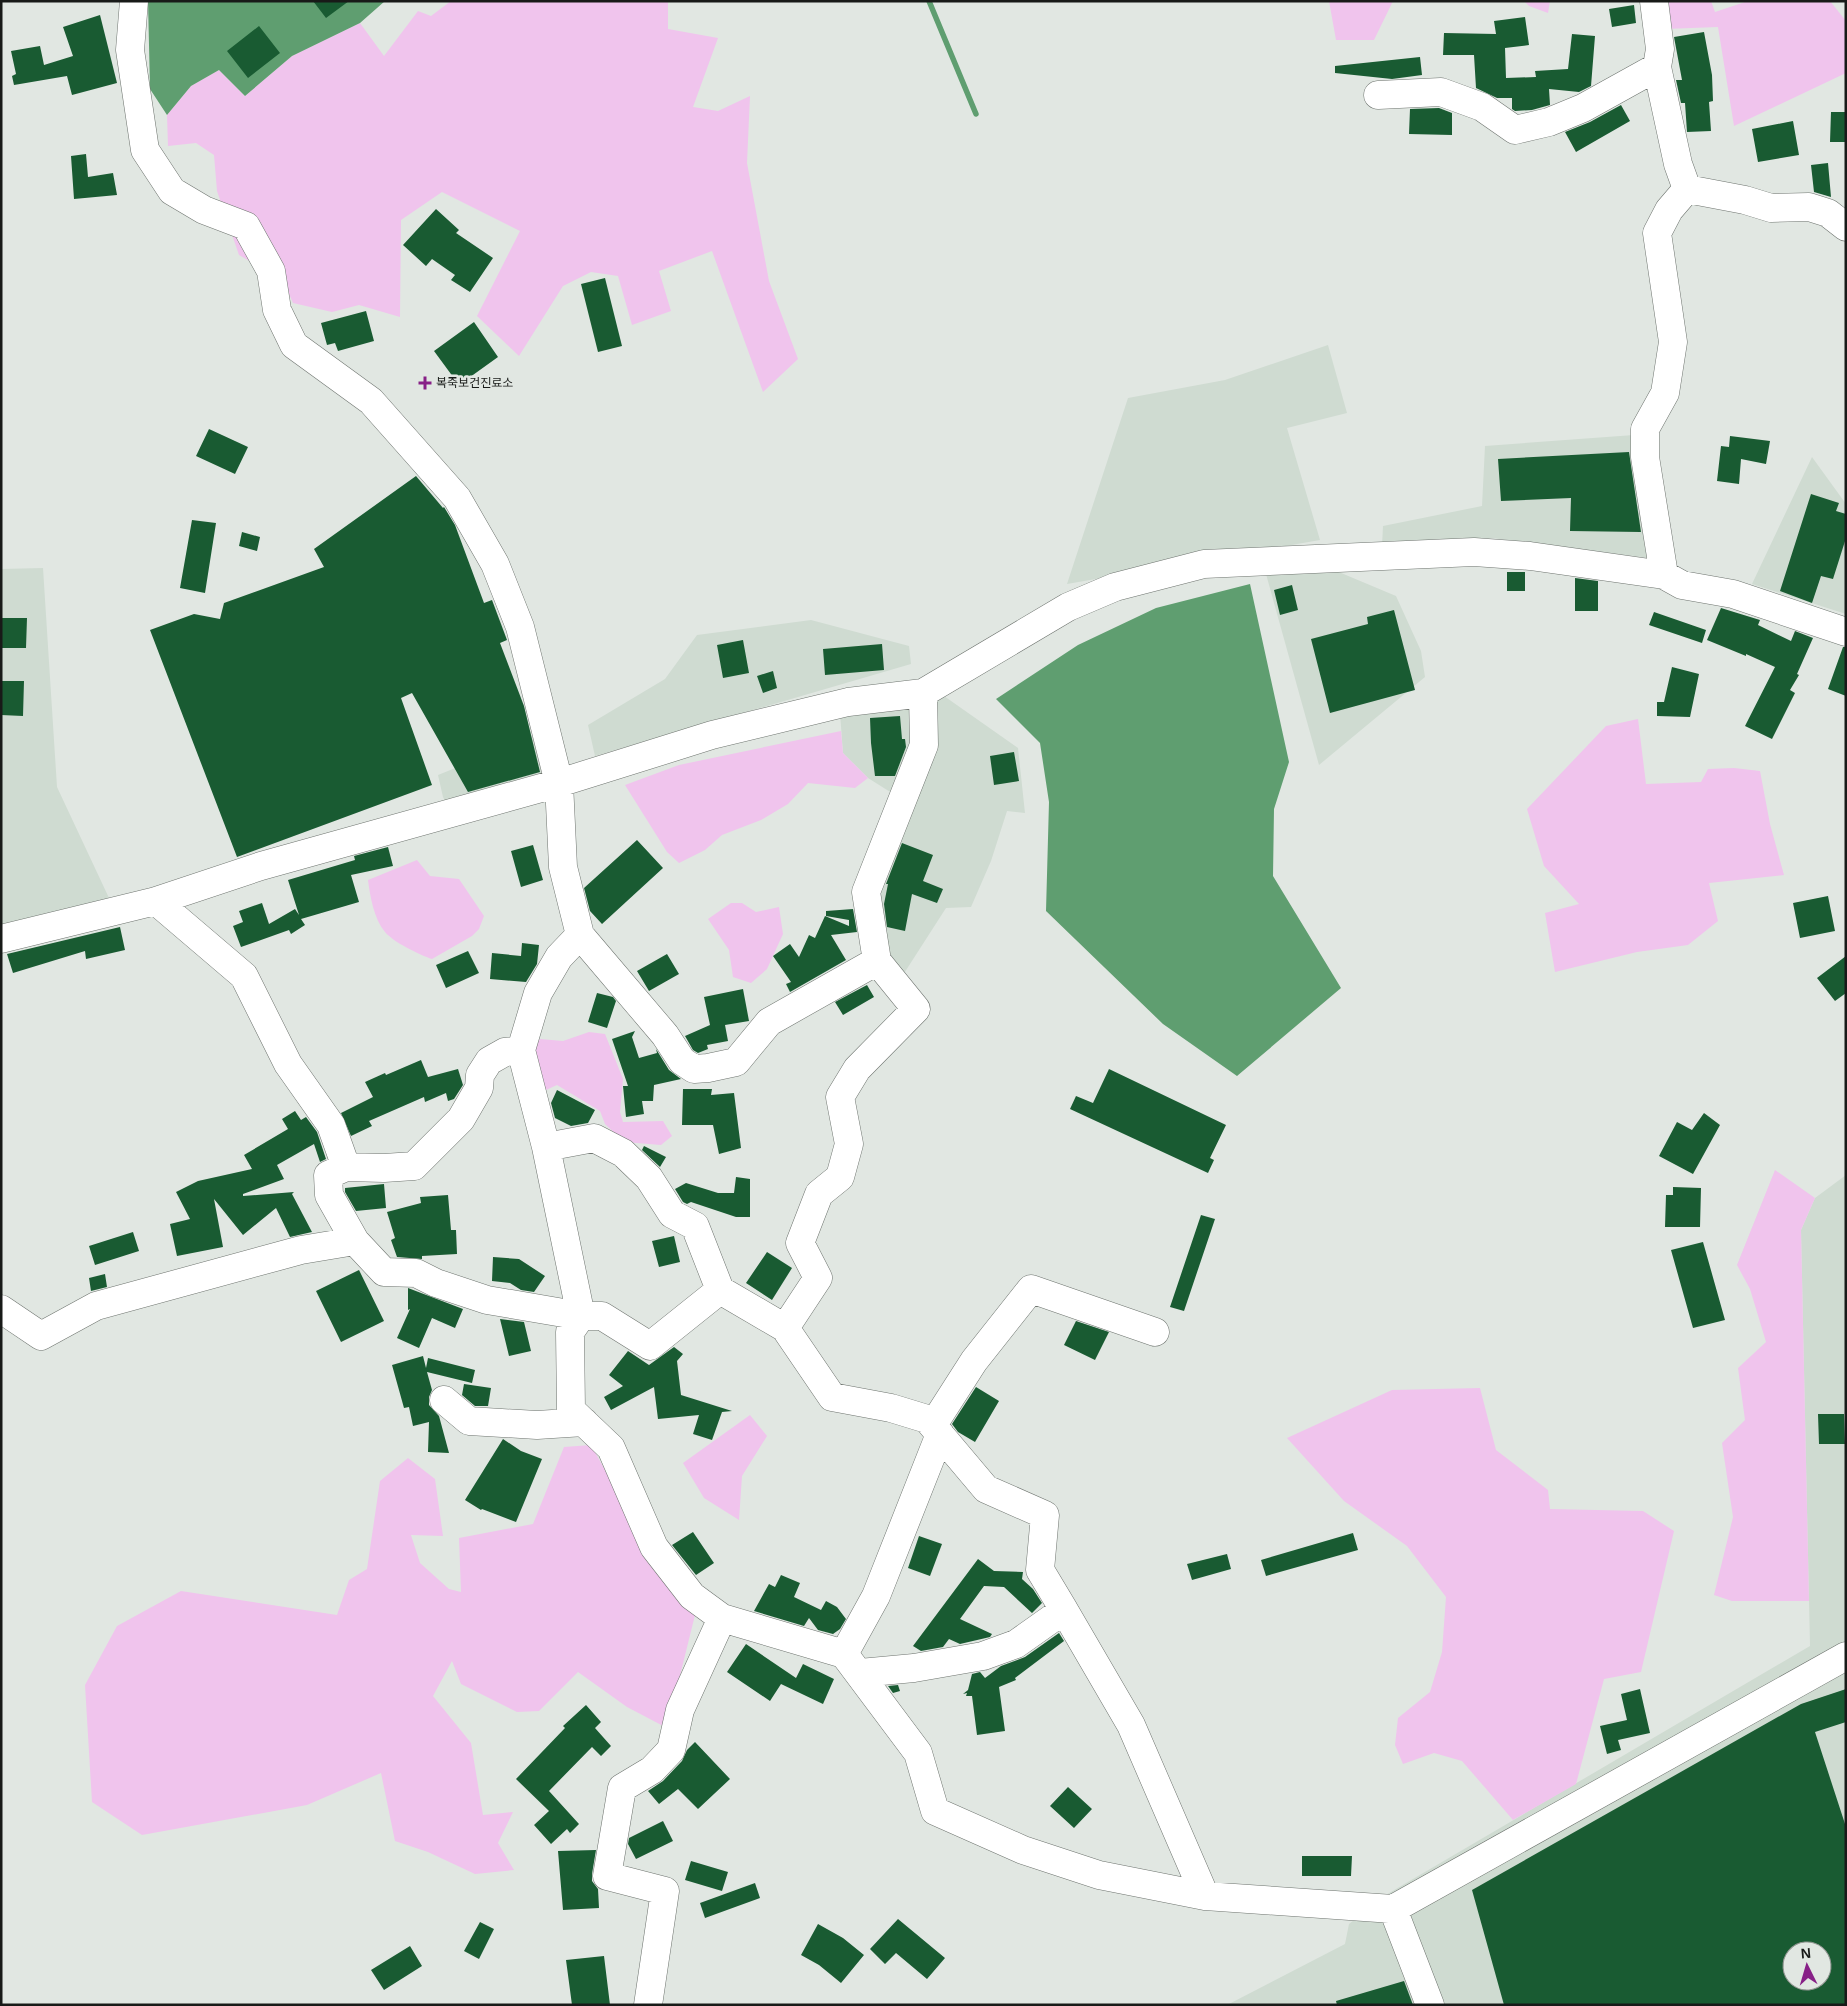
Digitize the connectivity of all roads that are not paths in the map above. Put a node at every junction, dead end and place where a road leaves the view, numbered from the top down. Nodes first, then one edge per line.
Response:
1 (134, 1) edge
2 (1654, 1) edge
3 (1657, 67) junction
4 (1378, 95) dead end
5 (1687, 189) junction
6 (1846, 227) edge
7 (1664, 575) junction
8 (1846, 632) edge
9 (923, 693) junction
10 (559, 783) junction
11 (156, 901) junction
12 (580, 935) junction
13 (1, 939) edge
14 (877, 961) junction
15 (521, 1050) junction
16 (546, 1147) junction
17 (346, 1167) junction
18 (355, 1241) junction
19 (720, 1290) junction
20 (1, 1309) edge
21 (581, 1316) junction
22 (785, 1328) junction
23 (1155, 1332) dead end
24 (444, 1400) dead end
25 (584, 1422) junction
26 (936, 1430) junction
27 (1064, 1610) junction
28 (722, 1618) junction
29 (1846, 1656) edge
30 (852, 1663) junction
31 (1205, 1896) junction
32 (1393, 1909) junction
33 (648, 2005) edge
34 (1430, 2005) edge

1 - 10 street
2 - 3 street
3 - 4 street
3 - 5 street
5 - 6 street
5 - 7 street
7 - 8 street
7 - 9 street
9 - 10 street
9 - 14 street
10 - 11 street
10 - 12 street
11 - 13 street
11 - 17 street
12 - 14 street
12 - 15 street
14 - 22 street
15 - 16 street
15 - 17 street
16 - 19 street
16 - 21 street
17 - 18 street
18 - 20 street
18 - 21 street
19 - 21 street
19 - 22 street
21 - 25 street
22 - 26 street
23 - 26 street
24 - 25 street
25 - 28 street
26 - 27 street
26 - 30 street
27 - 30 street
27 - 31 street
28 - 30 street
28 - 33 street
29 - 32 street
30 - 31 street
31 - 32 street
32 - 34 street

